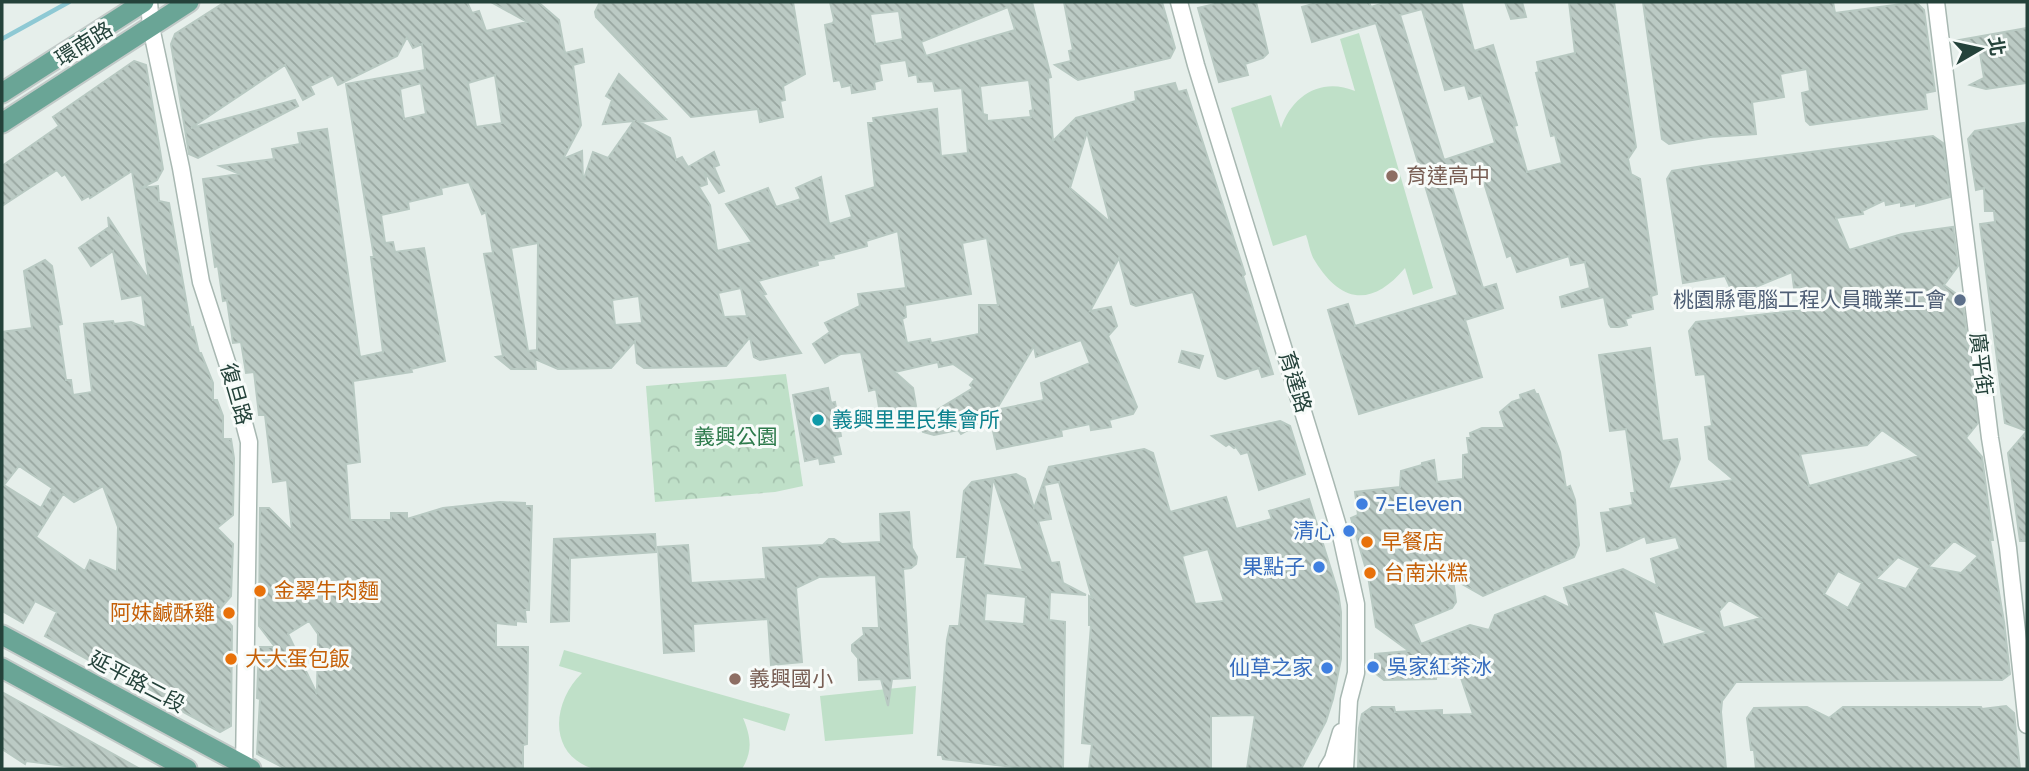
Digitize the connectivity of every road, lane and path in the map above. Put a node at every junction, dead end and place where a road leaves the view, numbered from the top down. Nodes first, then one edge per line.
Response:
1 (146, 2) edge
2 (189, 2) edge
3 (1179, 2) edge
4 (1936, 2) edge
5 (151, 27) junction
6 (2, 93) edge
7 (2, 123) edge
8 (2, 635) edge
9 (2, 668) edge
10 (1349, 700) junction
11 (2027, 725) edge
12 (246, 768) edge
13 (187, 769) edge
14 (1327, 769) edge
15 (1345, 769) edge

1 - 5 street, 復旦路
1 - 6 main road, 環南路
2 - 5 main road, 環南路
3 - 10 street, 育達路
4 - 11 street, 廣平街
5 - 7 main road, 環南路
5 - 12 street, 復旦路
8 - 12 main road, 延平路二段
9 - 13 main road
10 - 14 street
10 - 15 street, 育達路

